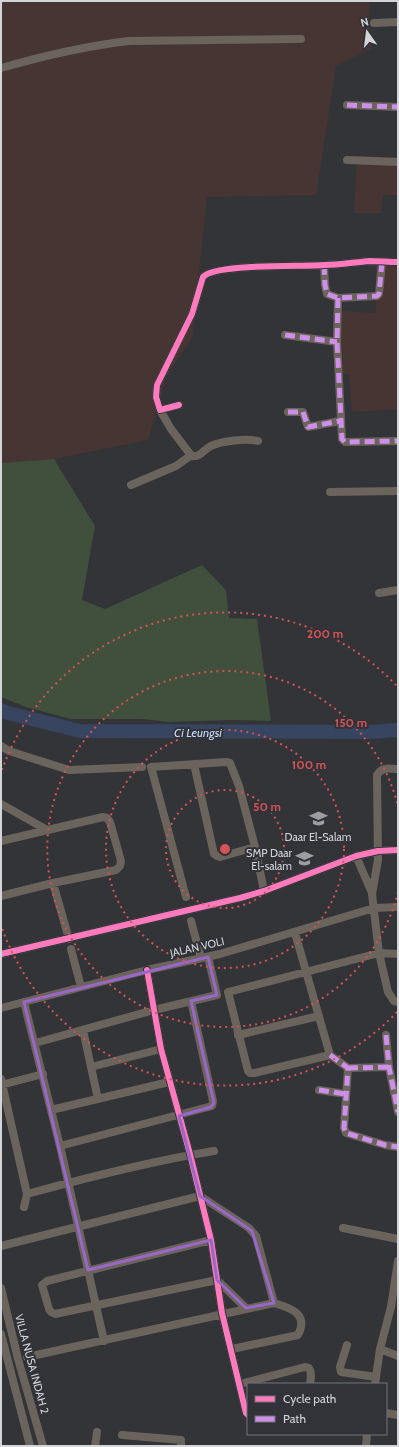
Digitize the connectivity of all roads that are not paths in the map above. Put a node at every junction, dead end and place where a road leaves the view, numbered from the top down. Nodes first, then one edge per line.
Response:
1 (398, 22) edge
2 (374, 23) dead end
3 (301, 39) dead end
4 (1, 68) edge
5 (348, 105) dead end
6 (398, 107) edge
7 (348, 160) dead end
8 (398, 162) edge
9 (382, 262) junction
10 (398, 262) edge
11 (324, 265) junction
12 (338, 298) junction
13 (285, 335) dead end
14 (337, 342) junction
15 (179, 405) dead end
16 (160, 410) junction
17 (288, 412) dead end
18 (340, 421) junction
19 (258, 441) dead end
20 (398, 441) edge
21 (190, 456) junction
22 (131, 485) dead end
23 (398, 491) edge
24 (330, 492) dead end
25 (398, 590) edge
26 (378, 593) dead end
27 (1, 746) edge
28 (5, 753) edge
29 (194, 764) junction
30 (142, 767) dead end
31 (398, 769) edge
32 (1, 804) edge
33 (48, 830) junction
34 (1, 841) edge
35 (255, 847) junction
36 (398, 850) edge
37 (378, 851) junction
38 (356, 856) junction
39 (53, 883) junction
40 (264, 891) junction
41 (372, 894) junction
42 (1, 896) edge
43 (186, 897) dead end
44 (398, 907) edge
45 (374, 908) junction
46 (191, 921) dead end
47 (295, 933) junction
48 (69, 939) junction
49 (71, 949) dead end
50 (379, 953) junction
51 (1, 954) edge
52 (398, 954) edge
53 (204, 958) junction
54 (148, 970) junction
55 (307, 972) junction
56 (81, 987) junction
57 (191, 1001) junction
58 (24, 1002) junction
59 (398, 1002) edge
60 (1, 1008) edge
61 (154, 1010) junction
62 (319, 1016) junction
63 (83, 1030) junction
64 (238, 1035) junction
65 (386, 1035) dead end
66 (35, 1043) junction
67 (160, 1050) junction
68 (330, 1055) junction
69 (91, 1067) junction
70 (389, 1067) junction
71 (348, 1068) junction
72 (42, 1074) junction
73 (169, 1082) junction
74 (1, 1083) edge
75 (319, 1090) dead end
76 (346, 1094) junction
77 (98, 1099) junction
78 (51, 1110) junction
79 (398, 1112) edge
80 (179, 1116) junction
81 (60, 1146) junction
82 (398, 1147) edge
83 (214, 1151) dead end
84 (190, 1154) junction
85 (68, 1183) junction
86 (28, 1194) junction
87 (200, 1196) junction
88 (24, 1207) dead end
89 (78, 1227) junction
90 (343, 1228) dead end
91 (398, 1239) edge
92 (211, 1240) junction
93 (1, 1246) edge
94 (398, 1262) edge
95 (88, 1270) junction
96 (217, 1280) junction
97 (1, 1288) edge
98 (274, 1303) junction
99 (96, 1304) junction
100 (246, 1308) junction
101 (222, 1313) junction
102 (1, 1334) edge
103 (104, 1341) junction
104 (348, 1345) dead end
105 (380, 1349) junction
106 (232, 1350) junction
107 (398, 1356) edge
108 (27, 1357) dead end
109 (18, 1359) junction
110 (4, 1362) edge
111 (375, 1380) edge
112 (310, 1383) edge
113 (240, 1384) junction
114 (387, 1412) edge
115 (247, 1414) edge
116 (398, 1415) edge
117 (97, 1432) dead end
118 (122, 1435) dead end
119 (367, 1435) edge
120 (30, 1446) edge
121 (43, 1446) edge
122 (95, 1446) edge
123 (181, 1446) edge
124 (366, 1446) edge

1 - 2 street
3 - 4 street
5 - 6 street
7 - 8 street
9 - 10 street
9 - 11 street
9 - 12 street
11 - 12 street
11 - 16 street
12 - 14 street
13 - 14 street
14 - 18 street
15 - 16 street
16 - 21 street
17 - 18 street
18 - 20 street
19 - 21 street
21 - 22 street
23 - 24 street
25 - 26 street
27 - 28 street
28 - 30 street
29 - 35 street
29 - 35 street
29 - 43 street
31 - 37 street
32 - 33 street
33 - 34 street
33 - 39 street
35 - 40 street
36 - 37 street
37 - 38 street
37 - 41 street
38 - 40 street
38 - 41 street
39 - 42 street
39 - 48 street
40 - 48 street
41 - 45 street
44 - 45 street, JALAN VOLI
45 - 47 street, JALAN VOLI
45 - 50 street
46 - 53 street
47 - 53 street, JALAN VOLI
47 - 55 street
48 - 51 street
49 - 56 street
50 - 52 street
50 - 55 street
50 - 59 street
53 - 54 street, JALAN VOLI
53 - 57 street
54 - 56 street, JALAN VOLI
54 - 61 street
55 - 62 street
55 - 64 street
56 - 58 street, JALAN VOLI
57 - 61 street
57 - 80 street
58 - 60 street, JALAN VOLI
58 - 66 street
61 - 63 street
61 - 67 street
62 - 64 street
62 - 68 street
63 - 66 street
63 - 69 street
64 - 68 street
65 - 70 street
66 - 72 street
67 - 69 street
67 - 73 street
68 - 71 street
69 - 77 street
70 - 71 street
70 - 79 street
71 - 76 street
72 - 74 street
72 - 78 street
73 - 77 street
73 - 80 street
74 - 86 street
75 - 76 street
76 - 82 street
77 - 78 street
78 - 81 street
80 - 81 street
80 - 84 street
81 - 85 street
83 - 84 street
84 - 85 street
84 - 87 street
85 - 86 street
85 - 89 street
86 - 88 street
87 - 89 street
87 - 92 street
87 - 98 street
89 - 93 street
89 - 95 street
90 - 91 street
92 - 95 street
92 - 96 street
94 - 105 street
95 - 99 street
95 - 99 street
96 - 99 street
96 - 100 street
96 - 101 street
97 - 109 street, VILLA NUSA INDAH 2
98 - 100 street
98 - 106 street
99 - 103 street
100 - 101 street
101 - 103 street
101 - 106 street
102 - 110 street, VILLA NUSA INDAH 2
103 - 108 street
104 - 111 street
105 - 107 street
105 - 111 street
106 - 113 street
109 - 110 street
109 - 121 street, VILLA NUSA INDAH 2
110 - 120 street, VILLA NUSA INDAH 2
112 - 113 street
113 - 115 street
114 - 116 street
117 - 122 street
118 - 123 street
119 - 124 street

